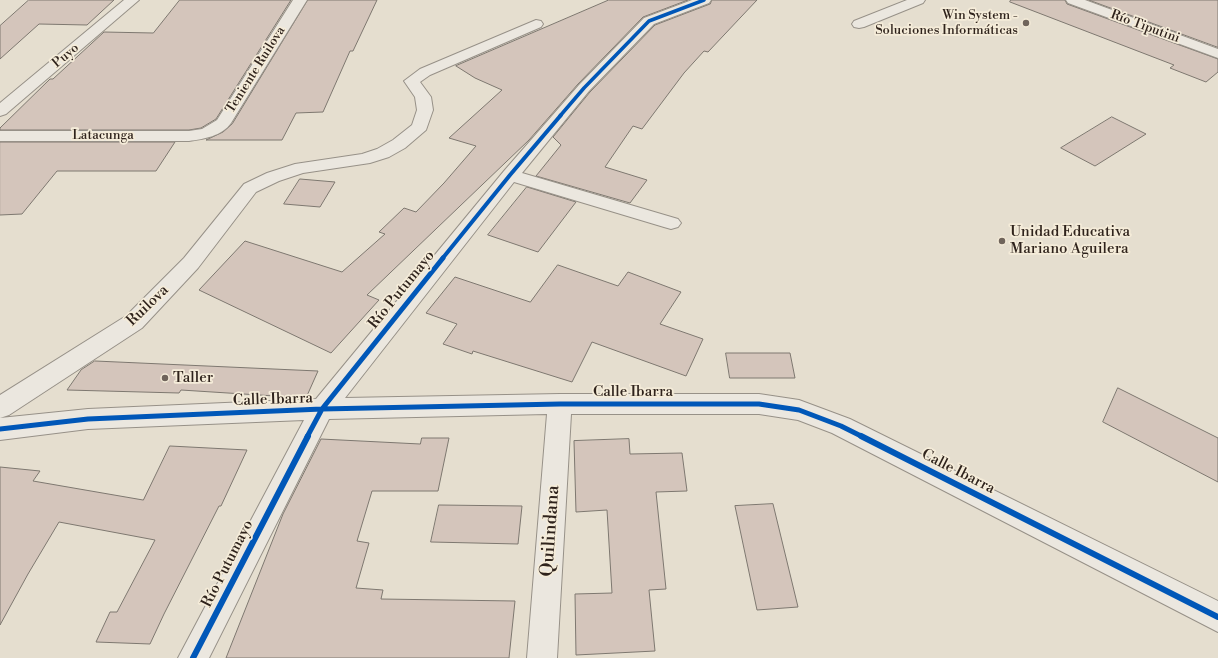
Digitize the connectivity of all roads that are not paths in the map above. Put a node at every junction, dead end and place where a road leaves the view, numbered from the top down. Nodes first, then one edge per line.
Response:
1 (132, 0) edge
2 (300, 0) edge
3 (704, 0) edge
4 (918, 0) edge
5 (1073, 0) edge
6 (536, 24) dead end
7 (860, 24) dead end
8 (1218, 54) edge
9 (0, 111) edge
10 (207, 133) joint
11 (0, 136) edge
12 (510, 175) junction
13 (671, 223) dead end
14 (560, 404) junction
15 (0, 408) edge
16 (322, 410) junction
17 (0, 429) edge
18 (1218, 617) edge
19 (193, 658) edge
20 (542, 658) edge

1 - 9 street, Puyo
2 - 10 street, Teniente Ruilova
3 - 12 street, Río Putumayo
4 - 7 street
5 - 8 street, Río Tiputini
6 - 15 street, Ruilova
10 - 11 street, Latacunga
12 - 13 street
12 - 16 street, Río Putumayo
14 - 16 street, Calle Ibarra
14 - 18 street, Calle Ibarra
14 - 20 street, Quilindana
16 - 17 street, Calle Ibarra
16 - 19 street, Río Putumayo

